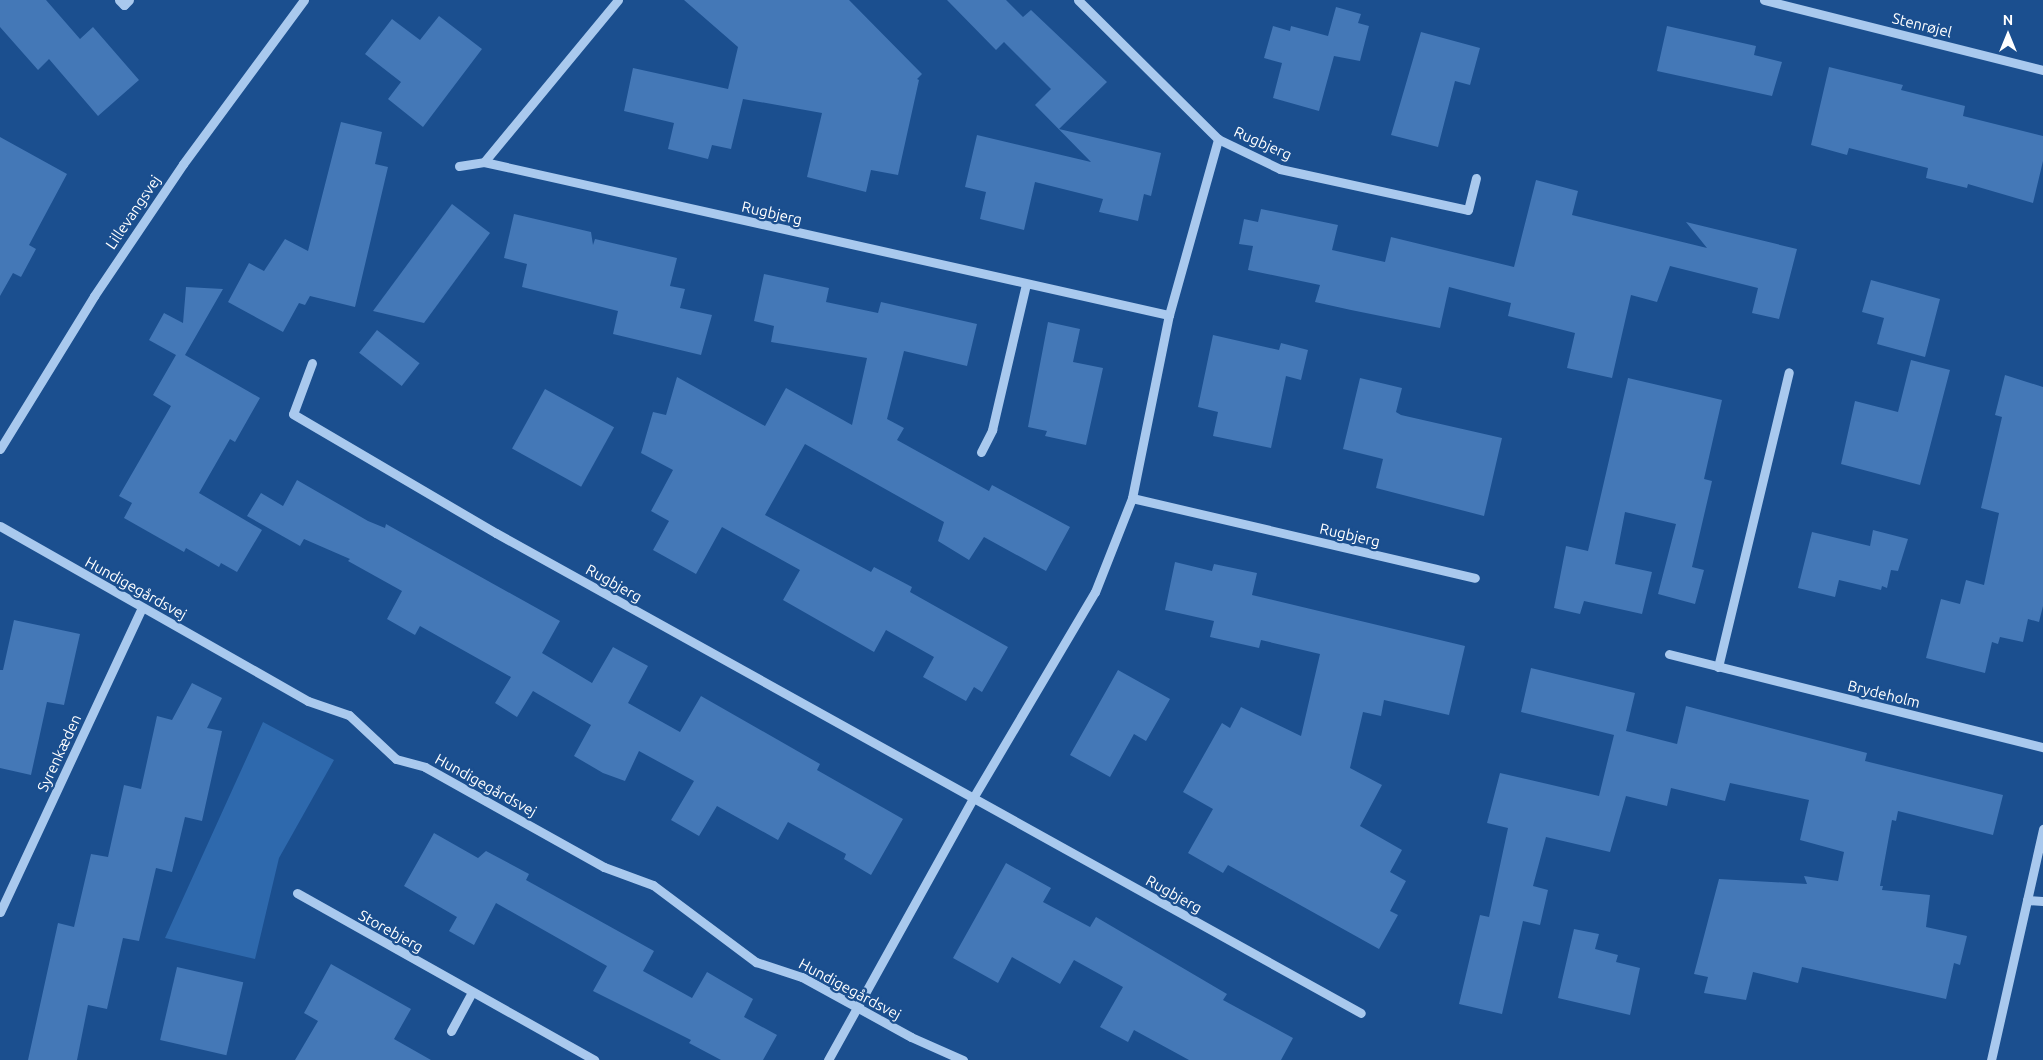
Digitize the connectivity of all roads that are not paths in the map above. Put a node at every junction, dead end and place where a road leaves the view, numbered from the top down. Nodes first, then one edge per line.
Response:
1 (119, 0) edge
2 (129, 0) edge
3 (304, 0) edge
4 (618, 0) edge
5 (1078, 0) edge
6 (1764, 0) edge
7 (2043, 70) edge
8 (1218, 139) junction
9 (484, 162) junction
10 (459, 166) dead end
11 (1476, 178) dead end
12 (1026, 284) junction
13 (1169, 315) junction
14 (312, 363) dead end
15 (1789, 372) dead end
16 (0, 450) edge
17 (981, 452) dead end
18 (1132, 498) junction
19 (0, 526) edge
20 (1474, 578) dead end
21 (142, 606) junction
22 (1669, 654) dead end
23 (1718, 667) junction
24 (2043, 747) edge
25 (973, 798) junction
26 (2043, 830) edge
27 (297, 893) dead end
28 (2027, 900) junction
29 (2043, 901) edge
30 (0, 912) edge
31 (472, 992) junction
32 (858, 1009) junction
33 (1360, 1013) dead end
34 (451, 1031) dead end
35 (594, 1060) edge
36 (828, 1060) edge
37 (963, 1060) edge
38 (1991, 1060) edge

1 - 2 street
3 - 16 street, Lillevangsvej
4 - 9 street
5 - 8 street, Rugbjerg
6 - 7 street, Stenrøjel
8 - 11 street, Rugbjerg
8 - 13 street, Rugbjerg
9 - 10 street, Rugbjerg
9 - 12 street, Rugbjerg
12 - 13 street, Rugbjerg
12 - 17 street
13 - 18 street, Rugbjerg
14 - 25 street, Rugbjerg
15 - 23 street
18 - 20 street, Rugbjerg
18 - 25 street, Rugbjerg
19 - 21 street, Hundigegårdsvej
21 - 30 street, Syrenkæden
21 - 32 street, Hundigegårdsvej
22 - 23 street, Brydeholm
23 - 24 street, Brydeholm
25 - 32 street, Rugbjerg
25 - 33 street, Rugbjerg
26 - 28 street
27 - 31 street, Storebjerg
28 - 29 street
28 - 38 street
31 - 34 street
31 - 35 street, Storebjerg
32 - 36 street
32 - 37 street, Hundigegårdsvej

